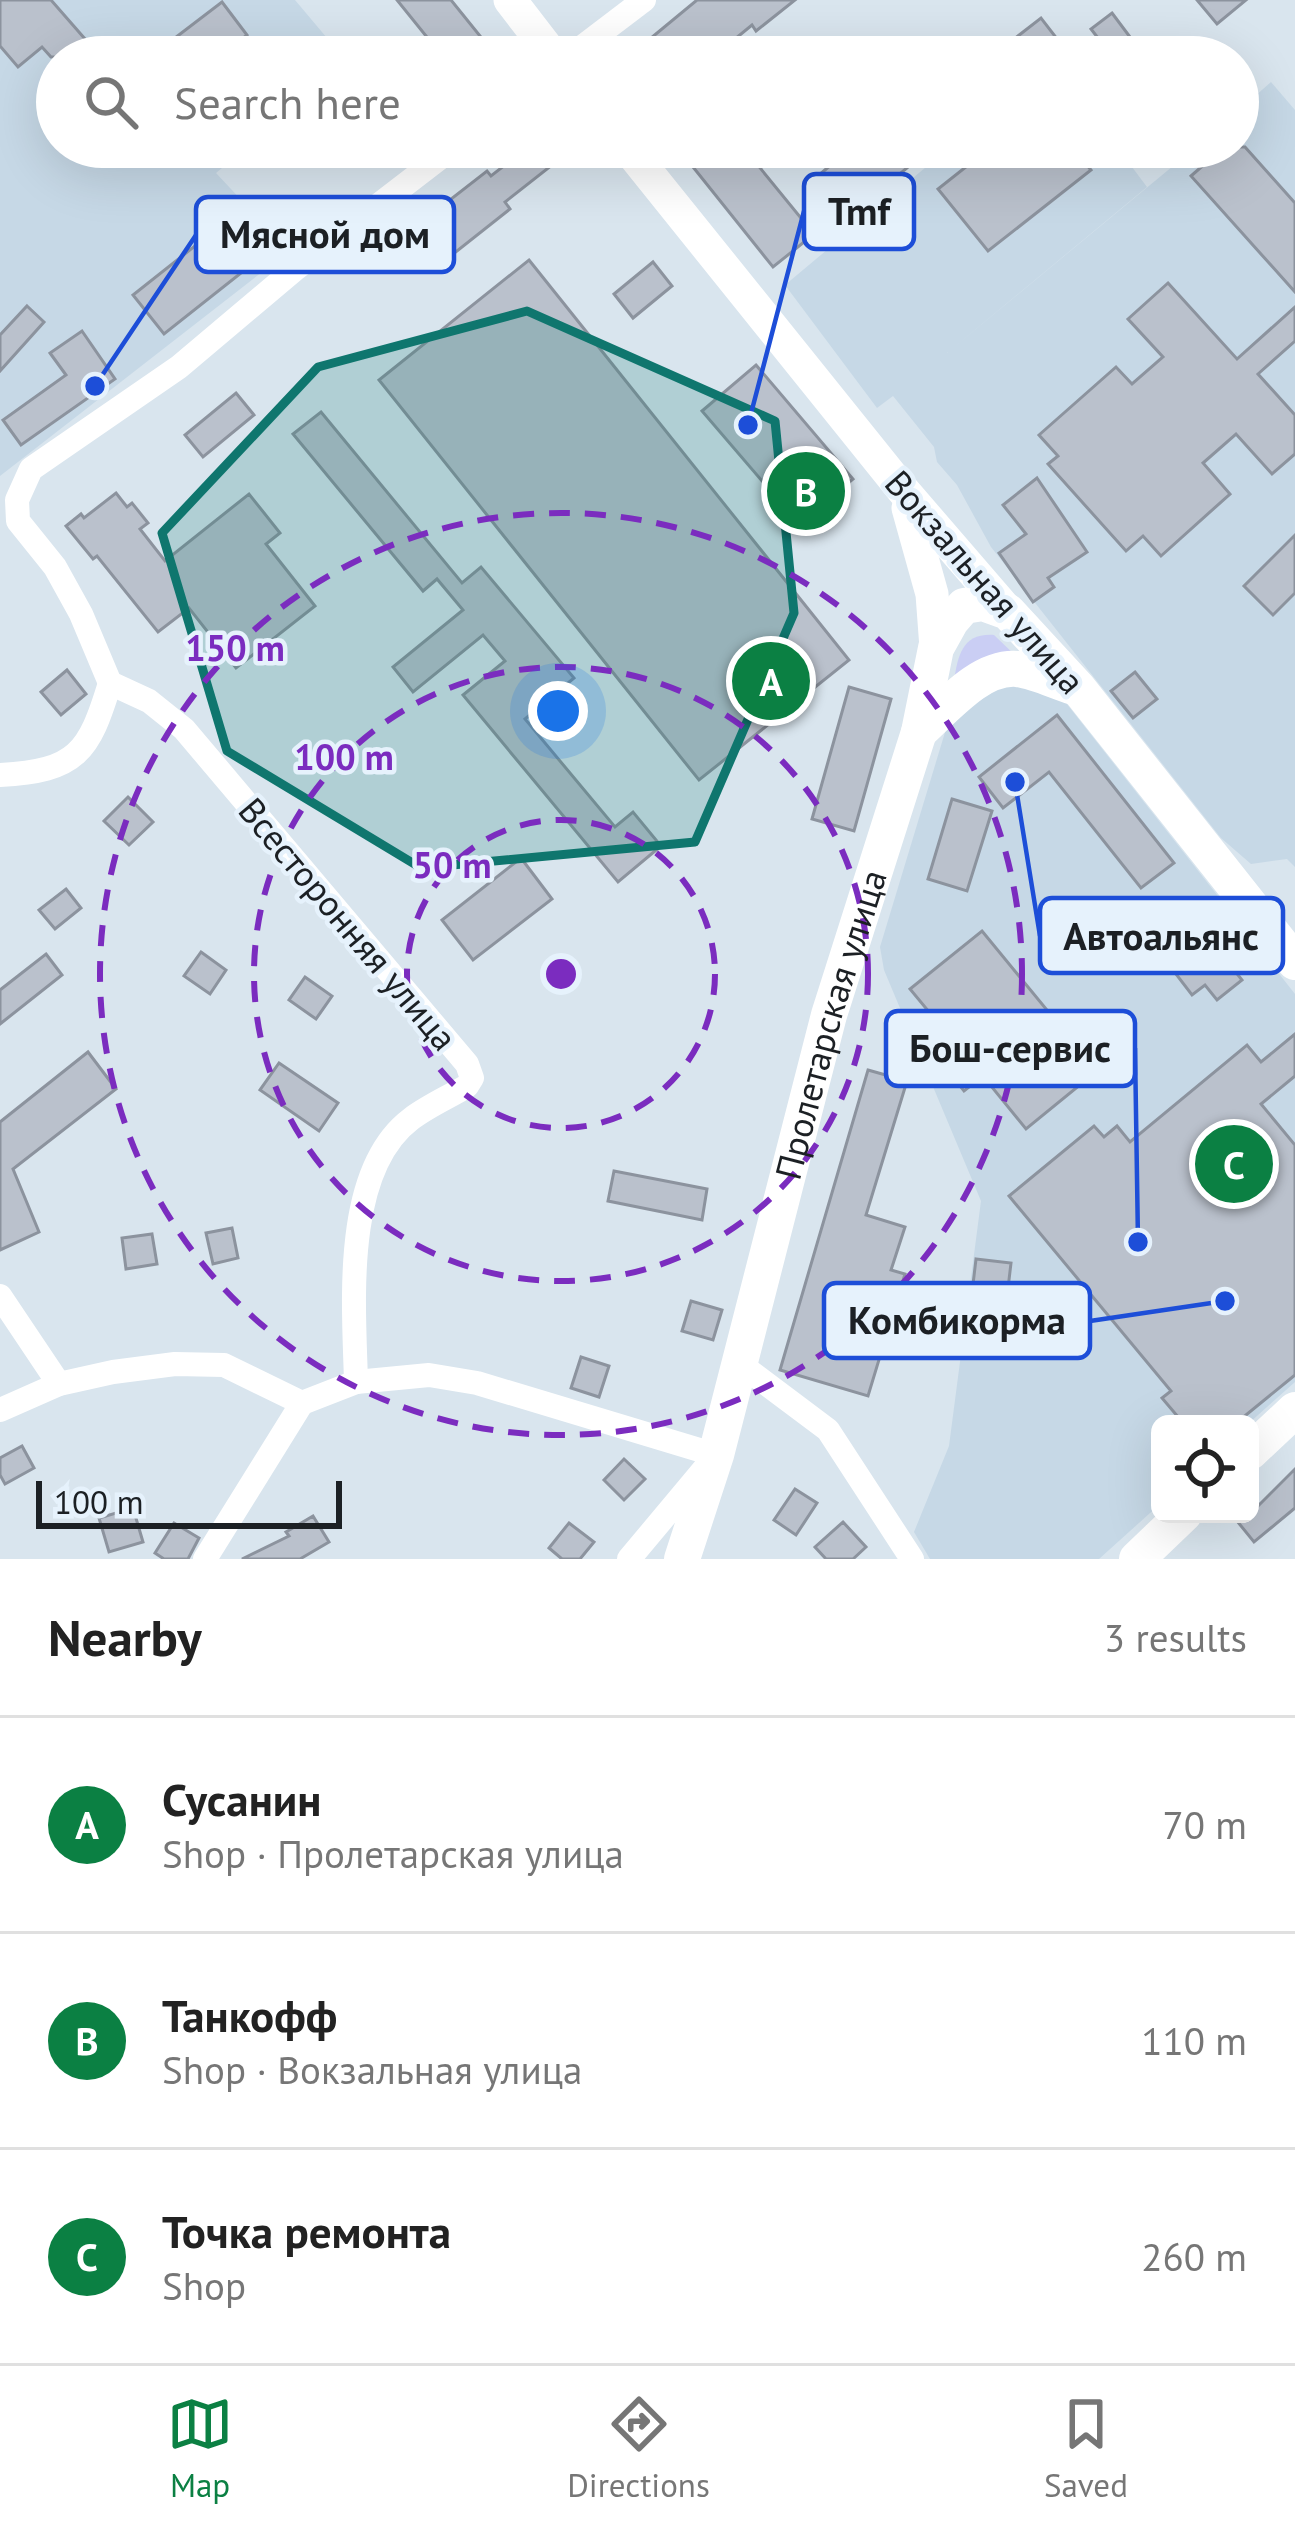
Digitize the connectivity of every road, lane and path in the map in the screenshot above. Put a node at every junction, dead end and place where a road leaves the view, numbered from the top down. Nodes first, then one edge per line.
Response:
1 (510, 0) edge
2 (644, 0) edge
3 (538, 36) edge
4 (597, 36) edge
5 (427, 168) edge
6 (645, 168) edge
7 (902, 489) junction
8 (9, 499) edge
9 (1009, 612) junction
10 (936, 649) junction
11 (110, 682) junction
12 (1078, 688) junction
13 (919, 732) junction
14 (0, 775) edge
15 (1295, 962) edge
16 (0, 1296) edge
17 (740, 1364) junction
18 (356, 1382) junction
19 (59, 1384) junction
20 (302, 1402) junction
21 (0, 1410) edge
22 (1295, 1410) edge
23 (1259, 1444) edge
24 (716, 1455) junction
25 (1175, 1523) edge
26 (206, 1558) edge
27 (629, 1559) edge
28 (682, 1559) edge
29 (912, 1559) edge
30 (1137, 1559) edge

1 - 3 main road
2 - 4 street
5 - 8 street
6 - 7 main road, Вокзальная улица
7 - 9 main road, Вокзальная улица
7 - 10 main road, Пролетарская улица
8 - 11 street
9 - 10 main road
9 - 12 main road, Вокзальная улица
10 - 13 main road, Пролетарская улица
11 - 14 street
11 - 18 street, Всесторонняя улица
12 - 13 main road
12 - 15 main road, Вокзальная улица
13 - 17 main road, Пролетарская улица
16 - 19 street
17 - 24 main road, Пролетарская улица
17 - 29 street
18 - 20 street
18 - 24 street
19 - 20 street
19 - 21 street
20 - 26 street
22 - 23 main road
24 - 27 street
24 - 28 main road, Пролетарская улица
25 - 30 main road

